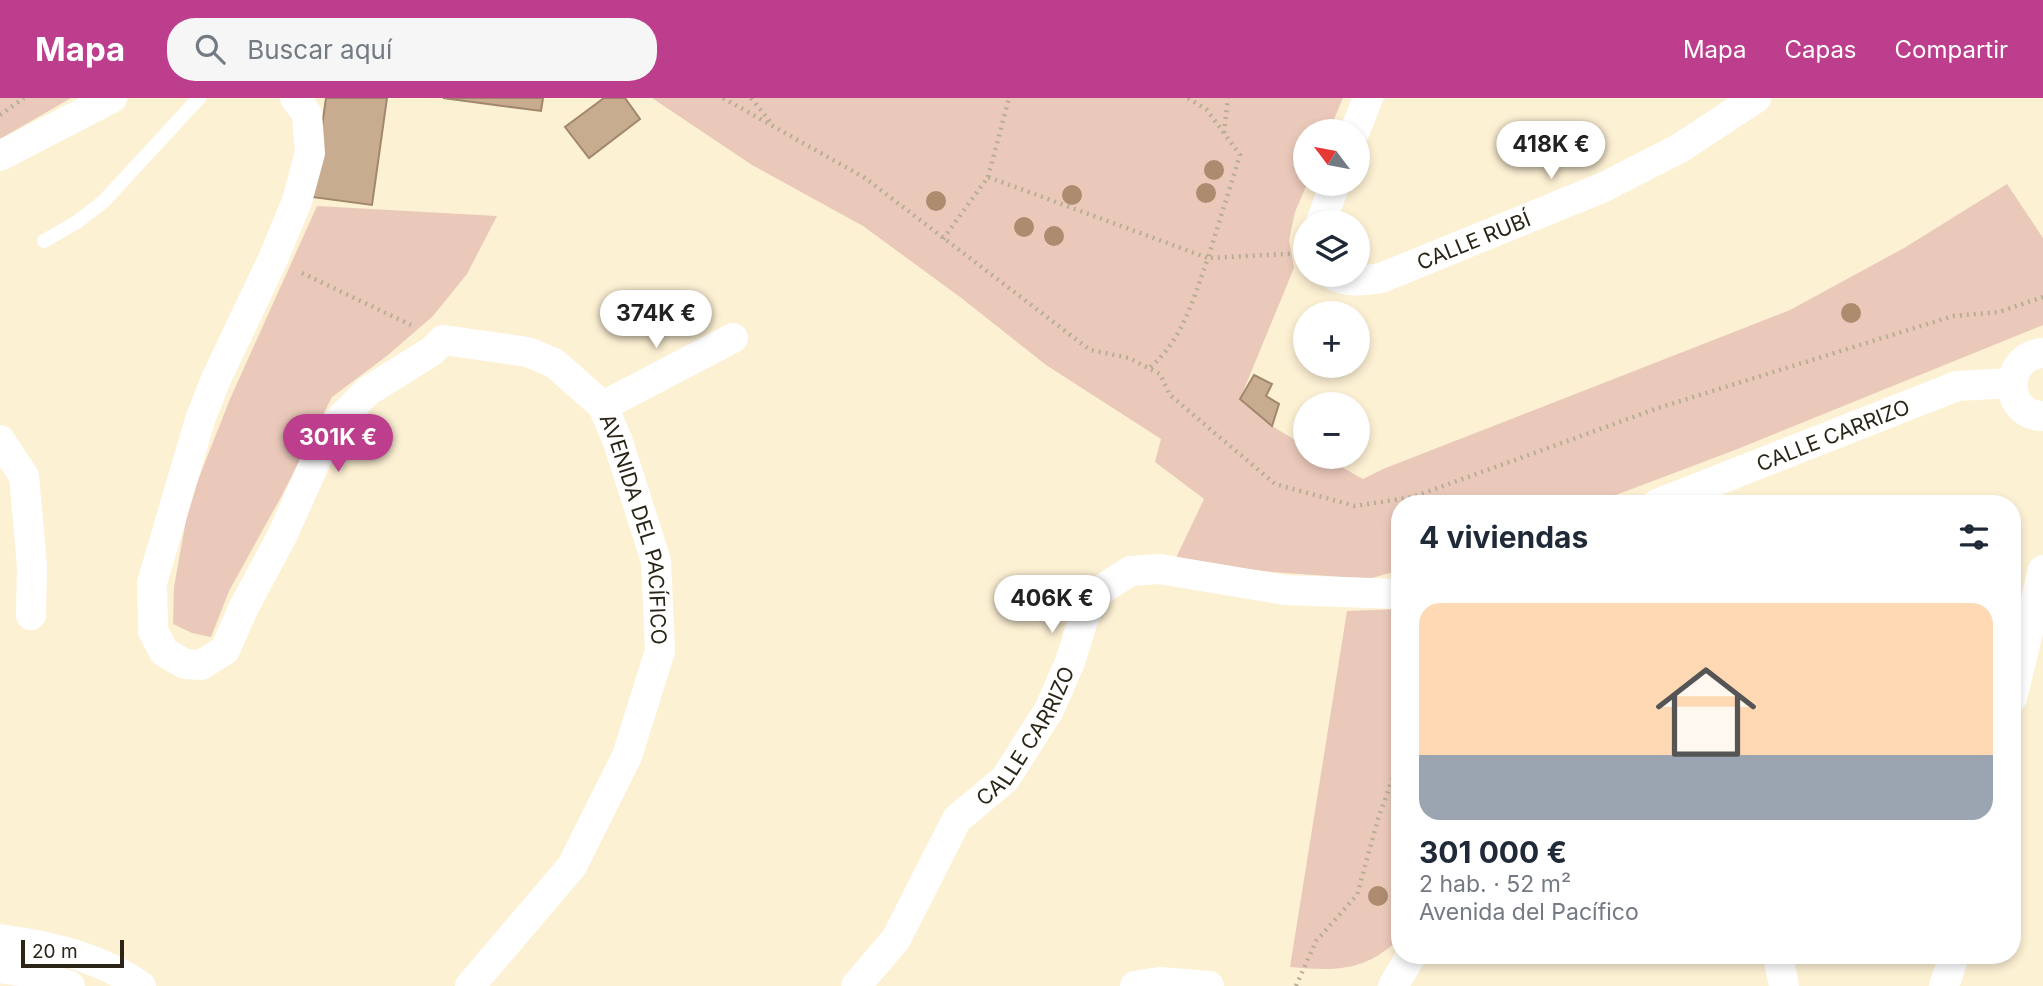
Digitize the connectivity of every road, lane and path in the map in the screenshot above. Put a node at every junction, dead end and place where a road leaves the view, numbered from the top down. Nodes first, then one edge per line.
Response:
1 (24, 98) edge
2 (111, 98) edge
3 (199, 98) edge
4 (295, 98) edge
5 (723, 98) edge
6 (751, 98) edge
7 (1009, 98) edge
8 (1188, 98) edge
9 (1227, 98) edge
10 (1368, 98) edge
11 (1756, 98) edge
12 (0, 115) edge
13 (1360, 119) edge
14 (775, 127) junction
15 (1224, 134) junction
16 (0, 156) edge
17 (988, 177) junction
18 (943, 239) junction
19 (44, 242) dead end
20 (1293, 254) edge
21 (1208, 258) junction
22 (273, 259) junction
23 (1370, 280) edge
24 (2043, 297) edge
25 (733, 338) dead end
26 (443, 340) junction
27 (2043, 353) edge
28 (1149, 368) junction
29 (2012, 383) junction
30 (603, 406) junction
31 (2043, 416) edge
32 (0, 440) edge
33 (1419, 495) edge
34 (1680, 495) edge
35 (1391, 500) edge
36 (2043, 570) edge
37 (1391, 594) edge
38 (31, 615) dead end
39 (2021, 661) edge
40 (1391, 783) edge
41 (0, 939) edge
42 (1406, 964) edge
43 (1780, 964) edge
44 (1951, 964) edge
45 (0, 968) edge
46 (70, 986) edge
47 (141, 986) edge
48 (470, 986) edge
49 (856, 986) edge
50 (1135, 986) edge
51 (1209, 986) edge
52 (1296, 986) edge
53 (1393, 986) edge
54 (1784, 986) edge
55 (1944, 986) edge

1 - 12 path
2 - 16 street
3 - 19 lane
4 - 22 street
5 - 14 path
6 - 14 path
7 - 17 path
8 - 15 path
9 - 15 path
10 - 13 street
11 - 23 street, CALLE RUBÍ
14 - 18 path
15 - 21 path
17 - 18 path
17 - 21 path
18 - 28 path
20 - 21 path
21 - 28 path
22 - 26 path
22 - 26 street
24 - 33 path
25 - 30 street
26 - 30 street, AVENIDA DEL PACÍFICO
27 - 29 street
28 - 35 path
29 - 31 street
29 - 34 street, CALLE CARRIZO
30 - 48 street, AVENIDA DEL PACÍFICO
32 - 38 street
36 - 39 street
37 - 49 street, CALLE CARRIZO
40 - 52 path
41 - 47 street
42 - 53 street
43 - 54 street
44 - 55 street
45 - 46 street
50 - 51 street

